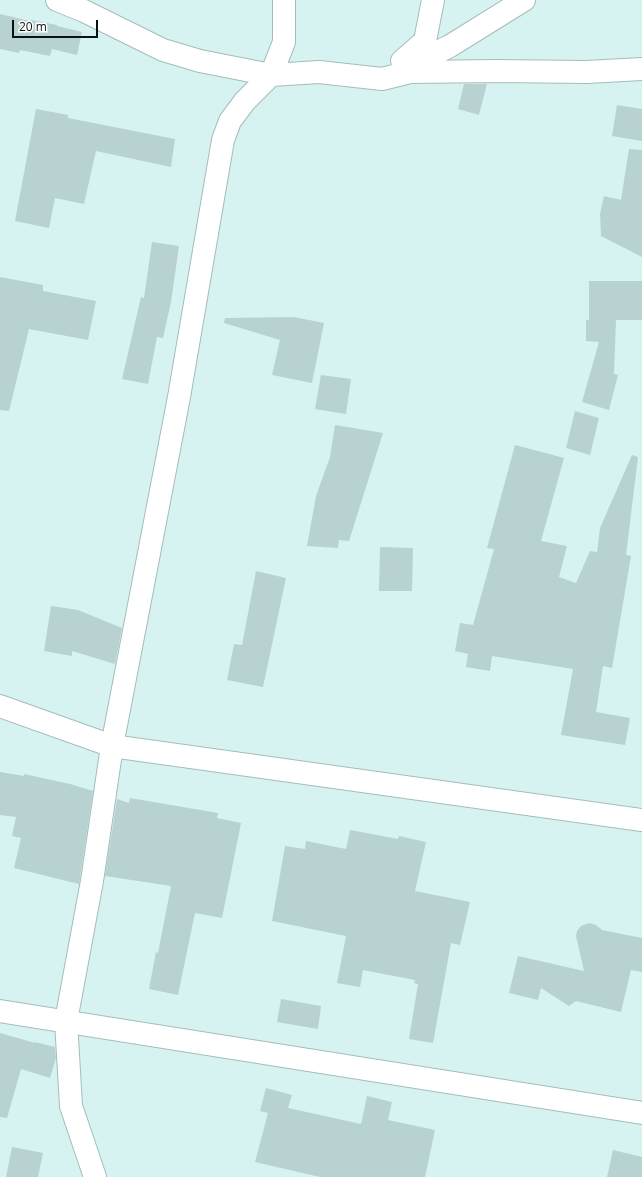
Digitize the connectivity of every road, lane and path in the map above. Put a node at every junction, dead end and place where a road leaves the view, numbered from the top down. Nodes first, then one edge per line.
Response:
1 (56, 0) edge
2 (284, 0) edge
3 (433, 0) edge
4 (524, 0) edge
5 (642, 69) edge
6 (271, 75) junction
7 (382, 79) junction
8 (0, 706) edge
9 (112, 746) junction
10 (642, 820) edge
11 (0, 1011) edge
12 (66, 1021) junction
13 (642, 1113) edge
14 (95, 1177) edge

1 - 6 street
2 - 6 street
3 - 7 street
4 - 7 street
5 - 7 street
6 - 7 street
6 - 9 street
8 - 9 street
9 - 10 street
9 - 12 street
11 - 12 street
12 - 13 street
12 - 14 street

